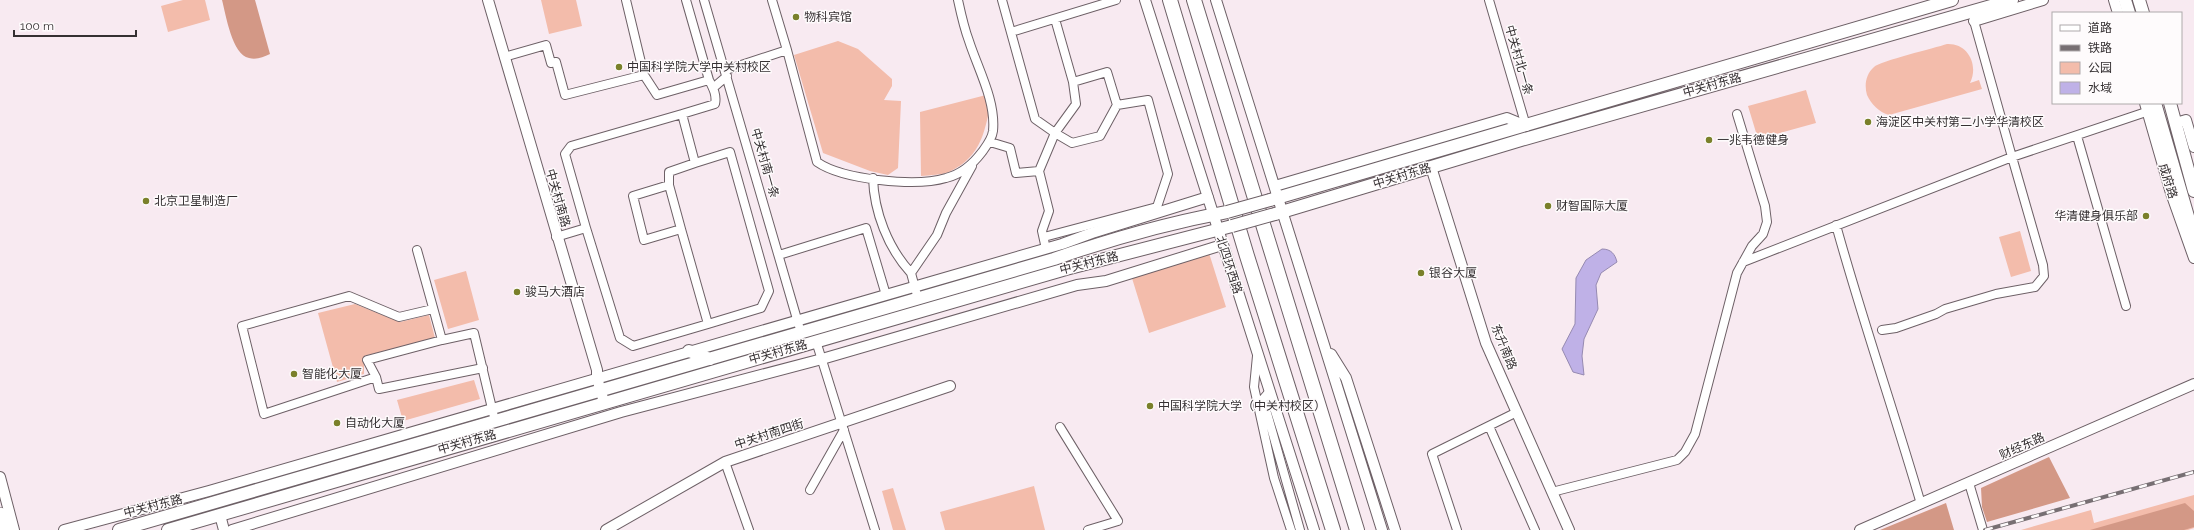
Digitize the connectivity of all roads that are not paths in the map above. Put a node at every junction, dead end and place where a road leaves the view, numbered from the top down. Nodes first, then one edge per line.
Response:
1 (488, 0) edge
2 (626, 0) edge
3 (686, 0) edge
4 (704, 0) edge
5 (772, 0) edge
6 (958, 0) edge
7 (1002, 0) edge
8 (1116, 0) edge
9 (1145, 0) edge
10 (1170, 0) edge
11 (1194, 0) edge
12 (1216, 0) edge
13 (1489, 0) edge
14 (1952, 0) edge
15 (2012, 0) edge
16 (2043, 0) edge
17 (2114, 0) edge
18 (2125, 0) edge
19 (2139, 0) edge
20 (2118, 12) edge
21 (2129, 12) edge
22 (2143, 12) edge
23 (1973, 16) junction
24 (1055, 18) junction
25 (1011, 32) junction
26 (787, 50) junction
27 (504, 57) junction
28 (726, 73) junction
29 (644, 75) junction
30 (1073, 82) junction
31 (711, 84) junction
32 (2171, 104) edge
33 (1117, 105) junction
34 (2151, 107) edge
35 (682, 114) junction
36 (1737, 114) dead end
37 (2181, 121) junction
38 (1526, 126) junction
39 (1055, 133) junction
40 (2077, 136) junction
41 (990, 142) junction
42 (2194, 148) edge
43 (2012, 157) junction
44 (695, 163) junction
45 (972, 166) junction
46 (1431, 167) junction
47 (1038, 171) junction
48 (874, 178) junction
49 (669, 185) junction
50 (1275, 186) junction
51 (2194, 191) edge
52 (1208, 197) junction
53 (1275, 199) junction
54 (1279, 213) junction
55 (1213, 215) junction
56 (1836, 225) junction
57 (586, 228) junction
58 (681, 229) junction
59 (1217, 229) junction
60 (556, 237) junction
61 (1044, 237) junction
62 (2194, 237) edge
63 (1222, 245) junction
64 (1046, 249) junction
65 (417, 250) dead end
66 (779, 255) junction
67 (2194, 258) edge
68 (1743, 262) junction
69 (911, 273) junction
70 (914, 286) junction
71 (886, 295) junction
72 (918, 299) junction
73 (2126, 306) dead end
74 (433, 309) junction
75 (797, 320) junction
76 (708, 324) junction
77 (1882, 330) dead end
78 (801, 333) junction
79 (442, 340) junction
80 (1322, 340) junction
81 (816, 341) junction
82 (689, 351) junction
83 (1258, 353) junction
84 (710, 359) junction
85 (822, 359) junction
86 (483, 368) junction
87 (376, 377) junction
88 (596, 378) junction
89 (2194, 384) edge
90 (950, 386) dead end
91 (600, 390) junction
92 (1270, 391) junction
93 (604, 402) junction
94 (1517, 412) junction
95 (494, 415) junction
96 (1489, 426) junction
97 (843, 427) junction
98 (1060, 427) dead end
99 (725, 462) junction
100 (0, 477) edge
101 (1969, 483) junction
102 (810, 490) dead end
103 (1552, 492) junction
104 (1921, 504) junction
105 (0, 514) edge
106 (220, 515) junction
107 (5, 530) edge
108 (14, 530) edge
109 (64, 530) edge
110 (119, 530) edge
111 (168, 530) edge
112 (224, 530) edge
113 (232, 530) edge
114 (606, 530) edge
115 (749, 530) edge
116 (875, 530) edge
117 (1088, 530) edge
118 (1291, 530) edge
119 (1300, 530) edge
120 (1314, 530) edge
121 (1333, 530) edge
122 (1357, 530) edge
123 (1382, 530) edge
124 (1395, 530) edge
125 (1457, 530) edge
126 (1535, 530) edge
127 (1569, 530) edge
128 (1860, 530) edge
129 (1983, 530) edge

1 - 27 street, 中关村南路
2 - 29 street
3 - 31 street
4 - 28 street, 中关村南一条
5 - 26 street
6 - 41 street
7 - 25 street
8 - 24 street
9 - 52 street, 北四环西路
10 - 121 highway, 北四环西路
11 - 122 highway
12 - 50 street
13 - 38 street, 中关村北一条
14 - 38 main road, 中关村东路
15 - 23 main road, 中关村东路
16 - 23 street, 中关村东路
17 - 20 street
18 - 21 main road
19 - 22 main road
23 - 43 street
23 - 46 main road, 中关村东路
24 - 25 street
24 - 30 street
25 - 39 street
26 - 28 street
26 - 48 street
27 - 29 street
27 - 60 street, 中关村南路
28 - 31 street
28 - 66 street, 中关村南一条
29 - 31 street
30 - 33 street
30 - 39 street
31 - 35 street
32 - 37 main road, 成府路
33 - 39 street
33 - 61 street
34 - 40 street
34 - 62 main road, 成府路
34 - 67 street, 成府路
35 - 44 street
35 - 57 street
36 - 68 street
37 - 42 street, 成府路
37 - 51 main road, 成府路
38 - 50 street
38 - 53 main road, 中关村东路
39 - 47 street
40 - 43 street
40 - 73 street
41 - 45 street
41 - 47 street
43 - 56 street
43 - 77 street
44 - 49 street
44 - 76 street
45 - 48 street
45 - 69 street
46 - 54 main road, 中关村东路
46 - 94 street, 东升南路
47 - 61 street
48 - 69 street
49 - 58 street
49 - 58 street
50 - 53 street
52 - 55 street, 北四环西路
52 - 64 street, 中关村东路
53 - 54 street
53 - 55 main road, 中关村东路, bridge
54 - 59 main road, 中关村东路, bridge
54 - 80 street
55 - 59 street, 北四环西路
55 - 72 main road, 中关村东路
56 - 68 street
56 - 104 street
57 - 60 street
57 - 76 street
58 - 76 street
59 - 63 street, 北四环西路
59 - 81 main road, 中关村东路
60 - 88 street, 中关村南路
61 - 64 street
63 - 83 street, 北四环西路
63 - 85 street, 中关村东路
64 - 70 street, 中关村东路
65 - 74 street
66 - 71 street
66 - 75 street, 中关村南一条
68 - 103 street
69 - 70 street
70 - 71 street, 中关村东路
70 - 72 street
71 - 75 street, 中关村东路
72 - 78 main road, 中关村东路
74 - 79 street
74 - 87 street
75 - 78 street, 中关村南一条
75 - 82 street, 中关村东路
78 - 84 main road, 中关村东路
79 - 86 street
79 - 87 street
80 - 123 street
80 - 124 street
81 - 85 street
81 - 93 main road, 中关村东路
82 - 84 main road
82 - 88 street, 中关村东路
83 - 92 street, 北四环西路
83 - 118 street
84 - 91 main road, 中关村东路
85 - 97 street
85 - 113 street, 中关村东路
86 - 87 street
86 - 95 street
88 - 91 street, 中关村南路
88 - 95 street, 中关村东路
89 - 101 street, 财经东路
90 - 97 street, 中关村南四街
91 - 93 street, 中关村南路
91 - 95 main road, 中关村东路
92 - 119 street
92 - 120 street, 北四环西路
93 - 106 main road, 中关村东路
94 - 96 street
94 - 103 street, 东升南路
95 - 109 street, 中关村东路
95 - 110 main road, 中关村东路
96 - 125 street
96 - 126 street
97 - 99 street, 中关村南四街
97 - 102 street
97 - 116 street
98 - 117 street
99 - 114 street, 中关村南四街
99 - 115 street
100 - 108 street
101 - 104 street, 财经东路
101 - 129 street
103 - 127 street, 东升南路
104 - 128 street, 财经东路
105 - 107 main road
106 - 111 main road, 中关村东路
106 - 112 street

